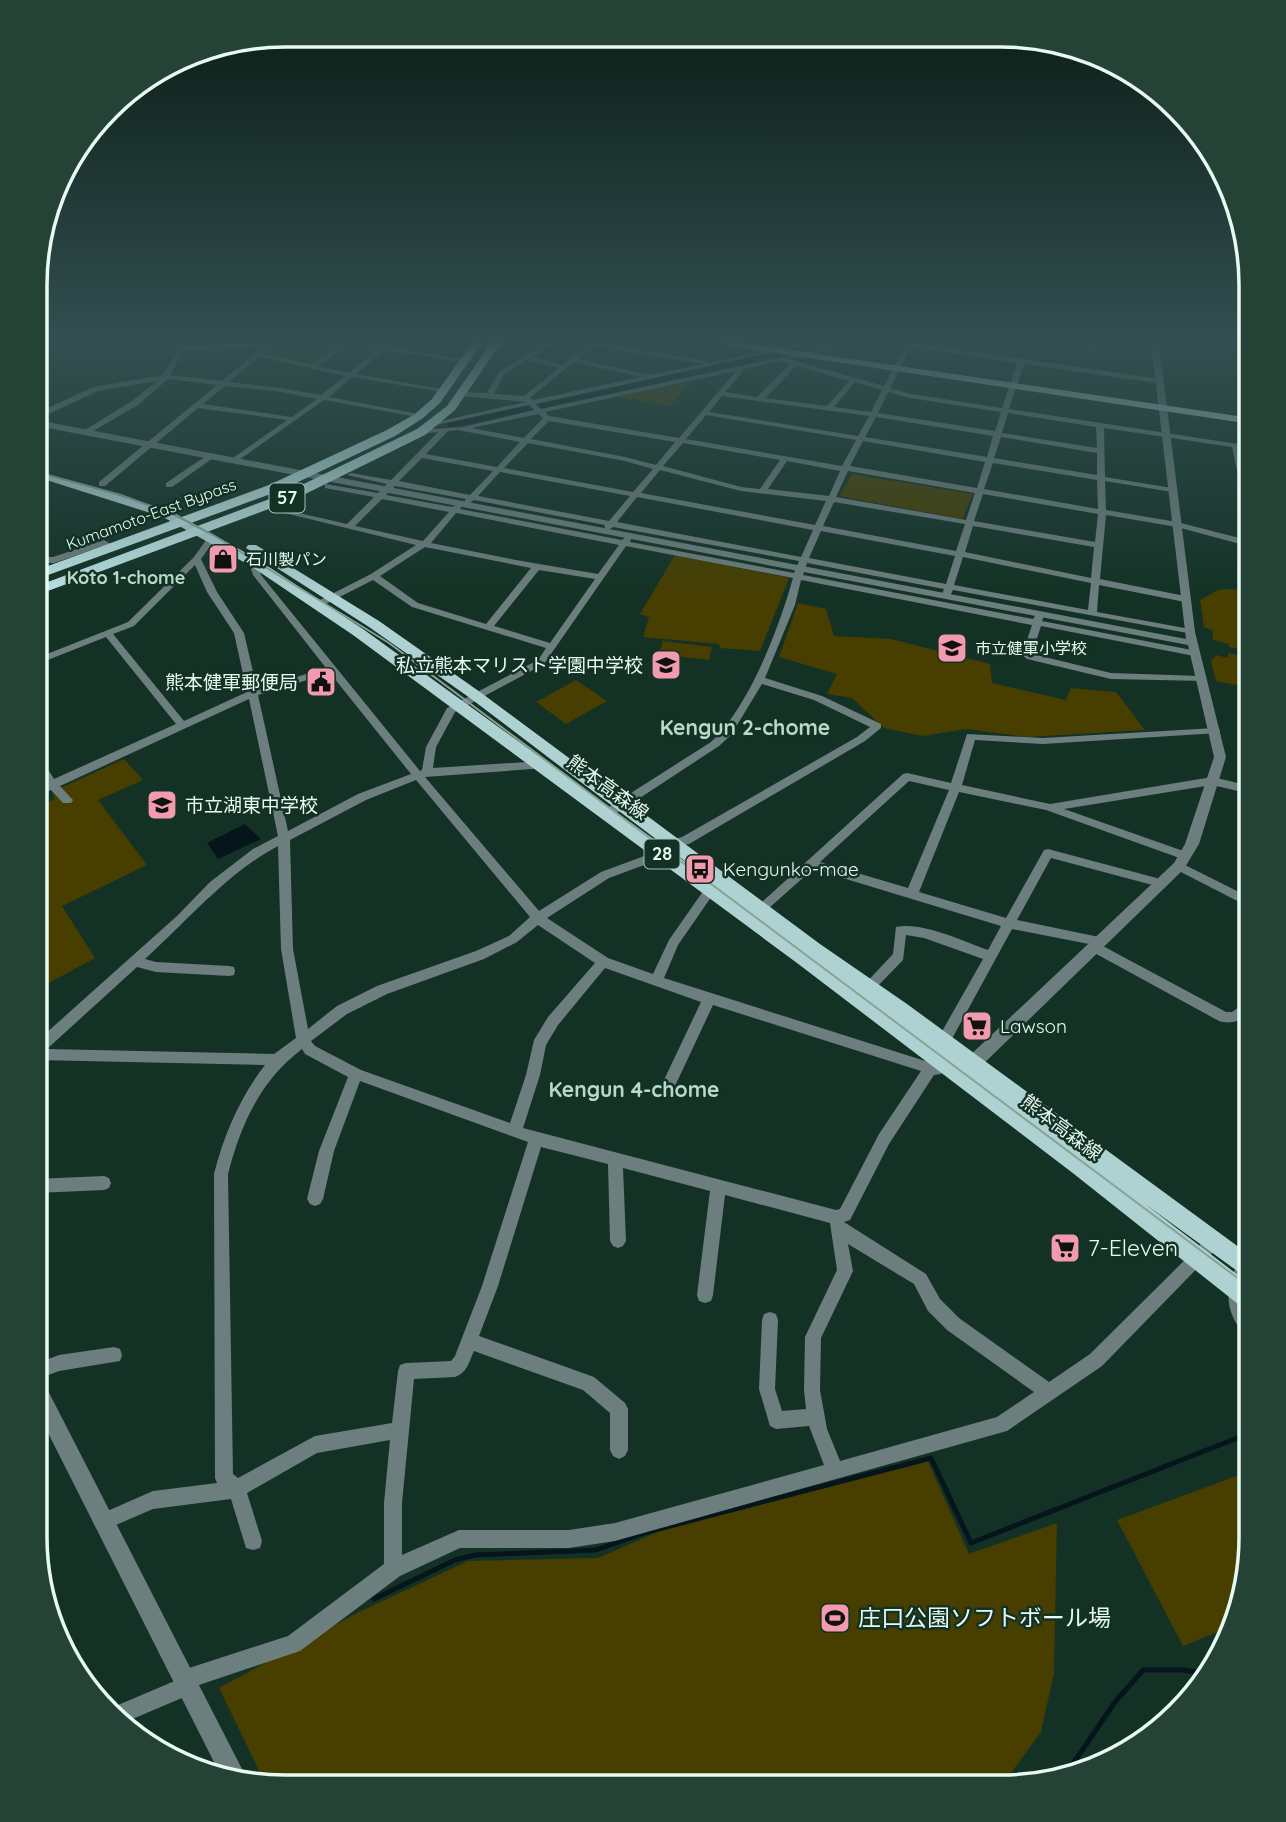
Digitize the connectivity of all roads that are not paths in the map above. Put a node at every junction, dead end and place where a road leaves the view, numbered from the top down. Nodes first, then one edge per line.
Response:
1 (65, 428) edge
2 (94, 428) edge
3 (168, 428) edge
4 (280, 428) edge
5 (399, 428) edge
6 (436, 428) edge
7 (439, 428) edge
8 (458, 428) edge
9 (538, 428) edge
10 (605, 428) edge
11 (692, 428) edge
12 (796, 428) edge
13 (867, 428) edge
14 (961, 428) edge
15 (1000, 428) edge
16 (1100, 428) edge
17 (1119, 428) edge
18 (1167, 428) edge
19 (88, 432) junction
20 (998, 434) junction
21 (1168, 436) junction
22 (863, 439) junction
23 (526, 441) junction
24 (680, 441) junction
25 (149, 444) junction
26 (1236, 446) joint
27 (1101, 451) junction
28 (1239, 452) edge
29 (420, 455) junction
30 (212, 456) junction
31 (785, 459) junction
32 (990, 459) junction
33 (236, 460) junction
34 (659, 467) junction
35 (499, 468) junction
36 (47, 469) edge
37 (846, 469) junction
38 (305, 474) junction
39 (351, 475) dead end
40 (47, 477) edge
41 (1102, 478) junction
42 (329, 482) junction
43 (102, 484) junction
44 (169, 485) dead end
45 (386, 489) junction
46 (1172, 490) junction
47 (979, 491) junction
48 (762, 492) junction
49 (635, 494) junction
50 (833, 499) junction
51 (463, 504) junction
52 (264, 507) junction
53 (1102, 512) junction
54 (970, 524) junction
55 (1177, 525) junction
56 (201, 527) junction
57 (349, 527) junction
58 (607, 528) junction
59 (819, 530) junction
60 (626, 540) junction
61 (1239, 541) edge
62 (424, 545) junction
63 (1098, 545) junction
64 (110, 547) junction
65 (959, 554) junction
66 (197, 559) junction
67 (47, 560) edge
68 (253, 562) junction
69 (536, 568) junction
70 (801, 568) junction
71 (47, 571) edge
72 (374, 576) junction
73 (601, 577) junction
74 (1096, 582) junction
75 (47, 587) edge
76 (948, 592) junction
77 (1185, 599) junction
78 (324, 601) junction
79 (1092, 614) junction
80 (1038, 618) junction
81 (488, 628) junction
82 (108, 634) junction
83 (1192, 642) junction
84 (550, 646) junction
85 (47, 657) edge
86 (332, 668) junction
87 (1200, 679) junction
88 (759, 680) junction
89 (253, 693) junction
90 (475, 695) junction
91 (458, 704) junction
92 (181, 724) junction
93 (1215, 731) junction
94 (542, 765) junction
95 (423, 774) junction
96 (47, 776) edge
97 (1212, 781) junction
98 (52, 784) junction
99 (47, 786) edge
100 (1239, 787) edge
101 (955, 789) junction
102 (67, 800) dead end
103 (1048, 807) junction
104 (615, 809) junction
105 (284, 837) junction
106 (666, 848) junction
107 (1182, 861) junction
108 (812, 864) junction
109 (1160, 883) junction
110 (710, 890) junction
111 (912, 893) junction
112 (1239, 896) edge
113 (754, 914) junction
114 (538, 918) junction
115 (1008, 923) junction
116 (1097, 944) junction
117 (989, 956) junction
118 (134, 961) junction
119 (603, 962) junction
120 (229, 971) dead end
121 (656, 982) junction
122 (869, 988) junction
123 (709, 999) junction
124 (1238, 1014) edge
125 (303, 1040) junction
126 (47, 1042) edge
127 (943, 1042) junction
128 (47, 1052) edge
129 (277, 1060) junction
130 (972, 1064) junction
131 (930, 1069) junction
132 (956, 1073) junction
133 (356, 1074) junction
134 (670, 1082) dead end
135 (515, 1130) junction
136 (536, 1139) junction
137 (615, 1160) junction
138 (104, 1184) dead end
139 (47, 1186) edge
140 (718, 1186) junction
141 (315, 1199) dead end
142 (837, 1223) junction
143 (618, 1241) dead end
144 (1212, 1243) junction
145 (1196, 1258) junction
146 (1238, 1261) edge
147 (1238, 1282) edge
148 (1234, 1288) junction
149 (1238, 1291) edge
150 (705, 1294) dead end
151 (1238, 1312) edge
152 (770, 1320) dead end
153 (469, 1341) junction
154 (114, 1355) dead end
155 (47, 1368) edge
156 (1049, 1394) junction
157 (47, 1410) edge
158 (816, 1417) junction
159 (400, 1430) junction
160 (619, 1450) dead end
161 (835, 1471) junction
162 (237, 1489) junction
163 (102, 1522) junction
164 (253, 1541) dead end
165 (393, 1569) junction
166 (187, 1682) junction
167 (125, 1712) edge
168 (230, 1768) edge

1 - 19 street
2 - 19 street
3 - 25 street
4 - 33 street
5 - 38 highway, Kumamoto-East Bypass / 57
6 - 42 highway, Kumamoto-East Bypass / 57
7 - 29 street
8 - 23 street
9 - 23 street
10 - 24 street
11 - 24 street
12 - 22 street
13 - 22 street
14 - 20 street
15 - 20 street
16 - 27 street
17 - 21 street
18 - 21 street
19 - 25 street
20 - 27 street
20 - 32 street
21 - 26 street
21 - 46 street
22 - 32 street
22 - 37 street
23 - 34 street
23 - 35 street
24 - 31 street
24 - 34 street
25 - 30 street
25 - 43 street
26 - 28 street
27 - 41 street
29 - 35 street
29 - 45 street
30 - 33 street
30 - 44 street
31 - 37 street
31 - 48 street
32 - 41 street
32 - 47 street
33 - 38 street
34 - 48 street
34 - 49 street
35 - 49 street
35 - 51 street
36 - 43 main road, 熊本高森線 / 28
37 - 47 street
37 - 50 street
38 - 42 street
38 - 56 highway, Kumamoto-East Bypass / 57
39 - 45 street
40 - 56 main road, 熊本高森線 / 28
41 - 46 street
41 - 53 street
42 - 45 street
42 - 52 highway, Kumamoto-East Bypass / 57
43 - 56 main road, 熊本高森線 / 28
45 - 51 street
45 - 57 street
46 - 55 street
47 - 53 street
47 - 54 street
48 - 50 street
49 - 58 street
49 - 59 street
50 - 54 street
50 - 59 street
51 - 58 street
51 - 60 street
51 - 62 street
52 - 56 highway, Kumamoto-East Bypass / 57
52 - 57 street
53 - 55 street
53 - 63 street
54 - 63 street
54 - 65 street
55 - 61 street
55 - 77 street
56 - 64 highway, Kumamoto-East Bypass / 57
56 - 66 street
56 - 68 main road, 熊本高森線 / 28
56 - 75 highway, Kumamoto-East Bypass / 57
56 - 78 main road, 熊本高森線 / 28
57 - 62 street
58 - 60 street
58 - 70 street
59 - 65 street
59 - 70 street
60 - 70 street
60 - 73 street
62 - 69 street
62 - 72 street
63 - 74 street
64 - 67 street
64 - 71 highway, Kumamoto-East Bypass / 57
65 - 74 street
65 - 76 street
66 - 82 street
66 - 89 street
68 - 78 main road, 熊本高森線 / 28
68 - 86 street
69 - 73 street
69 - 81 street
70 - 76 street
70 - 80 street
70 - 88 street
72 - 78 street
72 - 81 street
73 - 84 street
74 - 77 street
74 - 79 street
76 - 79 street
76 - 80 street
77 - 83 street
78 - 90 main road, 熊本高森線 / 28
78 - 91 main road, 熊本高森線 / 28
79 - 83 street
80 - 83 street
80 - 87 street
81 - 84 street
82 - 85 street
82 - 92 street
83 - 87 street
84 - 90 street
86 - 89 street
86 - 95 street
87 - 93 street
88 - 104 street
88 - 106 street
89 - 92 street
89 - 105 street
90 - 91 street
90 - 104 main road, 熊本高森線 / 28
91 - 94 main road, 熊本高森線 / 28
91 - 95 street
92 - 98 street
93 - 97 street
93 - 101 street
94 - 95 street
94 - 104 main road, 熊本高森線 / 28
95 - 105 street
95 - 114 street
96 - 98 street
97 - 100 street
97 - 103 street
97 - 107 street
98 - 99 street
98 - 102 street
101 - 103 street
101 - 108 street
101 - 111 street
103 - 107 street
104 - 106 main road, 熊本高森線 / 28
105 - 118 street
105 - 125 street
106 - 110 main road, 熊本高森線 / 28
106 - 113 main road, 熊本高森線 / 28
106 - 114 street
107 - 109 street
107 - 112 street
108 - 111 street
108 - 113 street
109 - 115 street
109 - 116 street
110 - 113 main road, 熊本高森線 / 28
110 - 121 street
111 - 115 street
113 - 122 main road, 熊本高森線 / 28
113 - 132 main road, 熊本高森線 / 28
114 - 119 street
114 - 125 street
115 - 116 street
115 - 117 street
116 - 124 street
116 - 130 street
117 - 122 street
117 - 127 street
118 - 120 street
118 - 126 street
119 - 121 street
119 - 135 street
121 - 123 street
122 - 127 main road, 熊本高森線 / 28
123 - 131 street
123 - 134 street
125 - 129 street
125 - 133 street
127 - 130 main road, 熊本高森線 / 28
128 - 129 street
129 - 162 street
130 - 132 street
130 - 144 main road, 熊本高森線 / 28
131 - 132 street
131 - 142 street
132 - 145 main road, 熊本高森線 / 28
133 - 135 street
133 - 141 street
135 - 136 street
136 - 137 street
136 - 153 street
137 - 140 street
137 - 143 street
138 - 139 street
140 - 142 street
140 - 150 street
142 - 156 street
142 - 158 street
144 - 145 street
144 - 146 main road, 熊本高森線 / 28
145 - 148 main road, 熊本高森線 / 28
145 - 156 street
147 - 148 street
148 - 149 main road, 熊本高森線 / 28
148 - 151 street
152 - 158 street
153 - 159 street
153 - 160 street
154 - 155 street
156 - 161 street
157 - 163 street
158 - 161 street
159 - 162 street
159 - 165 street
161 - 165 street
162 - 163 street
162 - 164 street
163 - 166 street
165 - 166 street
166 - 167 street
166 - 168 street

